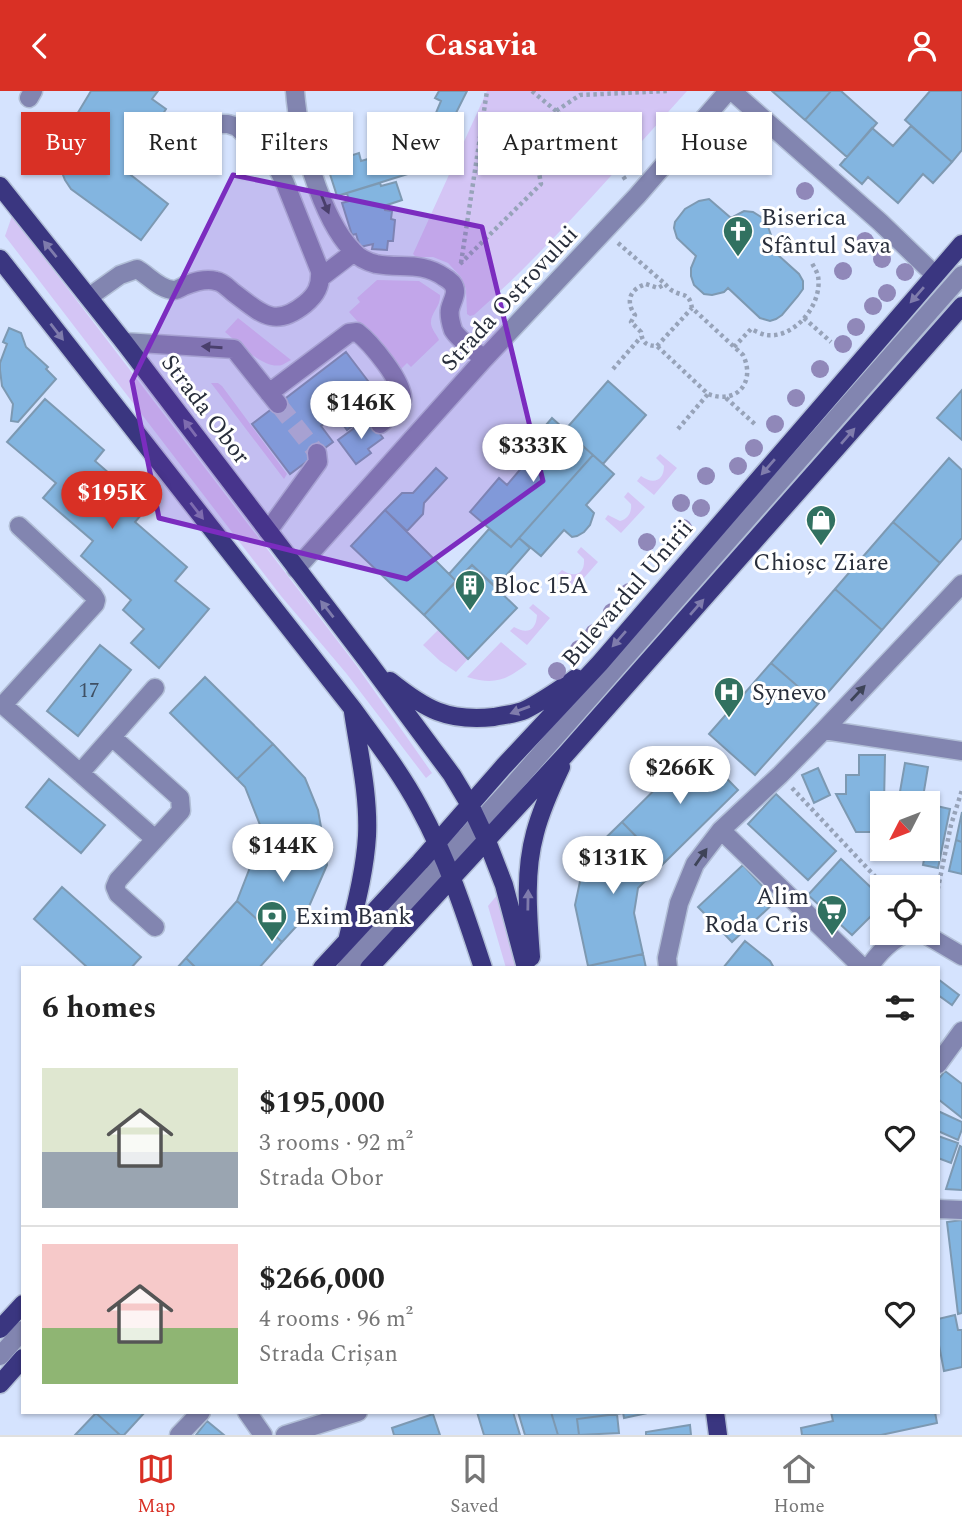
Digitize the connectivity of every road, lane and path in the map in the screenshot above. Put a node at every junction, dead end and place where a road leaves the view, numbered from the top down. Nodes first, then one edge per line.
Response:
1 (295, 91) edge
2 (487, 91) edge
3 (532, 91) edge
4 (667, 91) edge
5 (730, 91) edge
6 (556, 111) junction
7 (222, 124) edge
8 (0, 187) edge
9 (637, 196) junction
10 (605, 231) junction
11 (962, 244) edge
12 (354, 252) junction
13 (0, 259) edge
14 (811, 261) dead end
15 (460, 264) junction
16 (935, 275) junction
17 (962, 275) edge
18 (320, 278) junction
19 (452, 282) junction
20 (665, 284) junction
21 (89, 297) junction
22 (962, 306) edge
23 (692, 309) junction
24 (804, 318) junction
25 (641, 337) junction
26 (124, 342) junction
27 (831, 342) dead end
28 (657, 346) junction
29 (734, 347) junction
30 (484, 359) junction
31 (613, 369) dead end
32 (708, 394) junction
33 (726, 397) junction
34 (380, 423) dead end
35 (757, 426) dead end
36 (678, 429) dead end
37 (317, 453) dead end
38 (19, 526) dead end
39 (268, 531) junction
40 (296, 569) junction
41 (962, 584) edge
42 (369, 663) junction
43 (600, 663) junction
44 (155, 688) dead end
45 (2, 705) edge
46 (353, 709) junction
47 (824, 730) junction
48 (112, 737) junction
49 (962, 751) edge
50 (566, 754) junction
51 (80, 773) junction
52 (780, 775) junction
53 (962, 790) edge
54 (470, 805) junction
55 (479, 823) junction
56 (721, 830) junction
57 (155, 839) junction
58 (487, 841) junction
59 (437, 842) junction
60 (444, 860) junction
61 (874, 875) edge
62 (940, 875) edge
63 (452, 878) junction
64 (155, 927) dead end
65 (348, 938) junction
66 (940, 942) edge
67 (888, 945) edge
68 (962, 955) edge
69 (324, 966) edge
70 (348, 966) edge
71 (371, 966) edge
72 (482, 966) edge
73 (525, 966) edge
74 (532, 966) edge
75 (668, 966) edge
76 (861, 966) edge
77 (870, 966) edge
78 (962, 1031) edge
79 (940, 1061) edge
80 (940, 1209) edge
81 (962, 1210) edge
82 (21, 1306) edge
83 (0, 1329) edge
84 (21, 1332) edge
85 (0, 1356) edge
86 (21, 1360) edge
87 (0, 1384) edge
88 (199, 1414) edge
89 (248, 1414) edge
90 (352, 1414) edge
91 (715, 1414) edge
92 (179, 1435) edge
93 (263, 1435) edge
94 (285, 1435) edge
95 (718, 1435) edge

1 -> 12 street
2 - 15 path
3 - 6 path
4 - 6 path
5 - 9 street, Strada Ostrovului
5 - 16 street
6 - 9 path
6 - 15 path
7 - 18 street
21 -> 8 main road, Strada Obor
9 - 10 street, Strada Ostrovului
10 - 20 path
10 - 30 street, Strada Ostrovului
11 - 16 main road, Bulevardul Unirii
12 - 18 street
12 - 19 street
13 -> 46 main road
14 - 24 path
15 - 19 path
16 -> 43 main road, Bulevardul Unirii
17 - 55 street, Bulevardul Unirii
18 - 21 street
19 - 30 street
20 - 23 path
20 - 25 path
21 - 26 main road, Strada Obor
50 -> 22 main road
23 - 28 path
23 - 29 path
24 - 27 path
24 - 29 path
25 - 28 path
25 - 31 path
34 -> 26 street
39 -> 26 main road, Strada Obor
28 - 32 path
29 - 33 path
30 - 40 street, Strada Ostrovului
32 - 33 path
32 - 36 path
33 - 35 path
37 - 39 street
38 - 45 street
39 - 40 main road, Strada Obor
42 -> 40 main road, Strada Obor
47 -> 41 street
43 -> 42 main road
42 - 54 main road
43 - 54 main road, Bulevardul Unirii
44 - 48 street
45 - 51 street
46 - 59 main road
46 - 65 main road
47 - 49 street
47 - 52 street
48 - 51 street
48 - 57 street
50 - 58 main road
74 -> 50 main road
51 - 57 street
52 - 56 street
52 - 61 path
53 - 62 path
54 - 55 main road
54 - 59 main road, Bulevardul Unirii
55 - 58 main road
55 - 60 street, Bulevardul Unirii
75 -> 56 street
56 - 76 street
57 - 64 street
58 - 63 main road
58 - 73 main road
59 - 60 main road
59 - 65 main road, Bulevardul Unirii
60 - 63 main road
60 - 70 street, Bulevardul Unirii
63 - 71 main road
63 - 72 main road
65 - 69 main road, Bulevardul Unirii
66 - 68 street
67 - 77 street
78 - 79 street
80 - 81 street
82 - 83 main road
84 - 85 street
86 - 87 main road
88 - 92 street
89 - 93 street
90 - 94 street
91 - 95 main road

